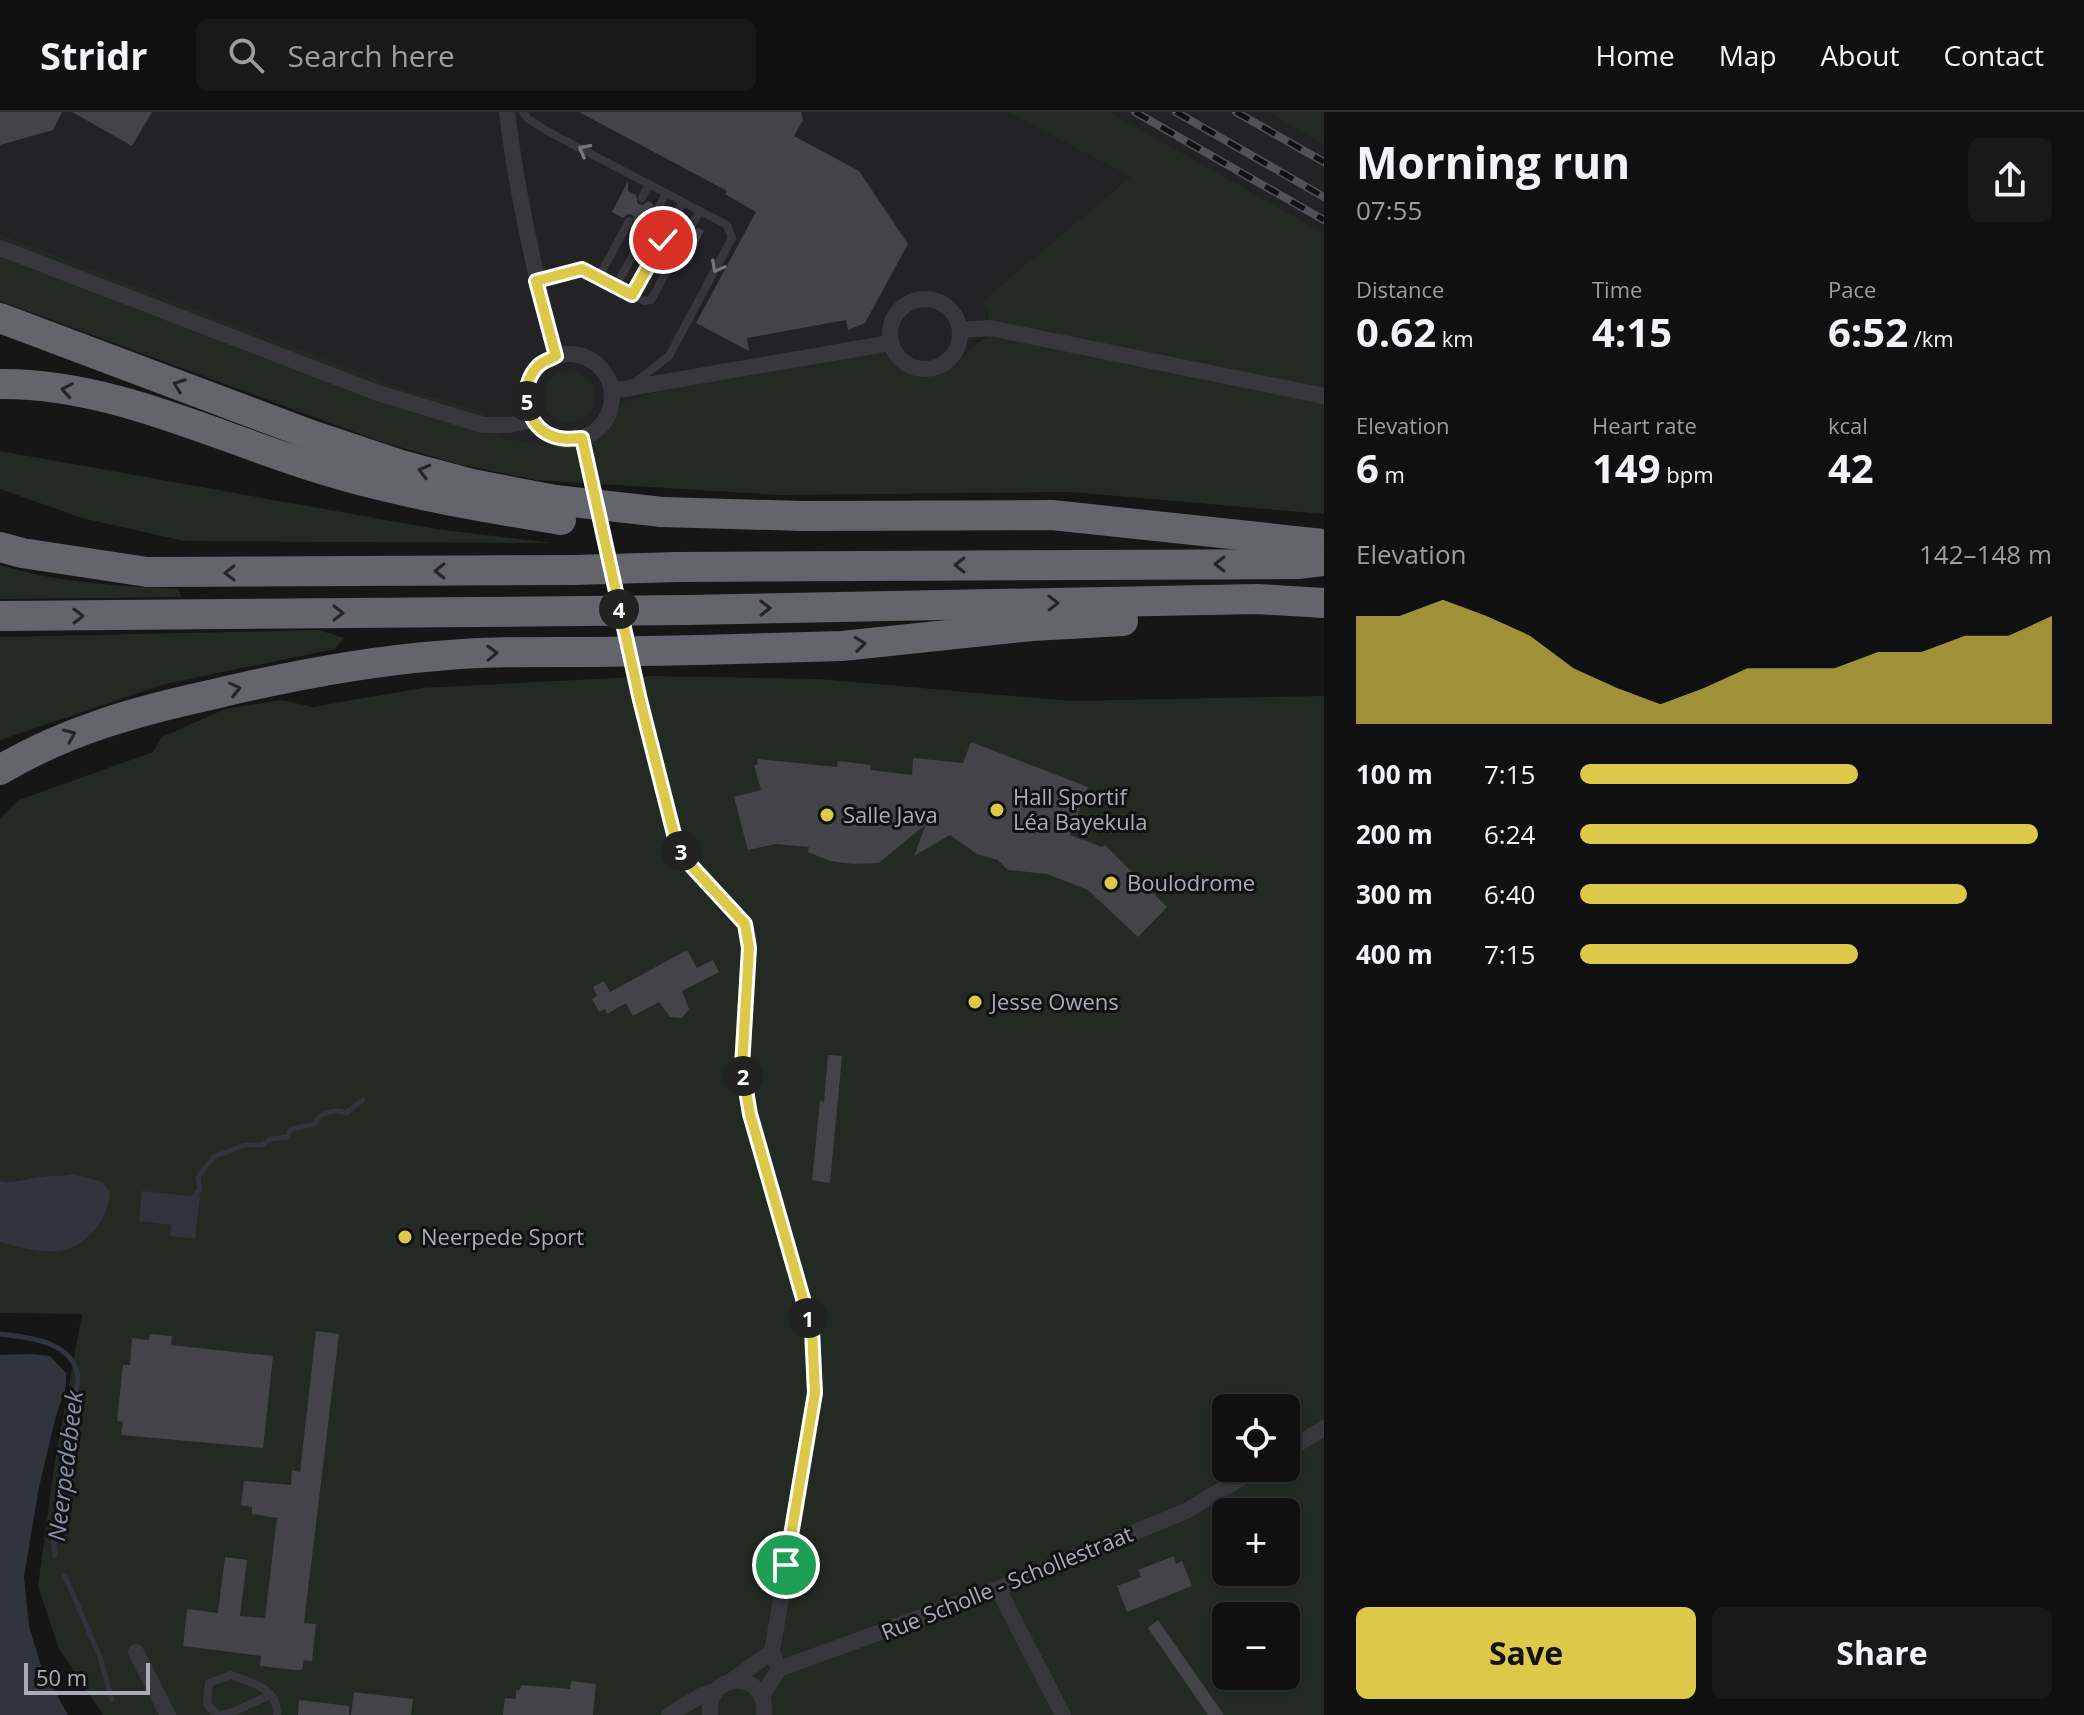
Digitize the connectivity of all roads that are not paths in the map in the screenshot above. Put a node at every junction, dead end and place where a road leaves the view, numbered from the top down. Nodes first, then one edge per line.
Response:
1 (507, 112) edge
2 (523, 112) edge
3 (649, 184) junction
4 (666, 193) junction
5 (642, 198) dead end
6 (683, 202) junction
7 (659, 207) dead end
8 (700, 211) junction
9 (675, 216) dead end
10 (629, 221) dead end
11 (692, 225) dead end
12 (646, 231) dead end
13 (663, 240) dead end
14 (0, 248) edge
15 (679, 248) dead end
16 (599, 277) junction
17 (536, 281) junction
18 (616, 286) junction
19 (632, 295) junction
20 (0, 318) edge
21 (961, 330) junction
22 (890, 343) junction
23 (556, 356) junction
24 (0, 384) edge
25 (630, 386) junction
26 (612, 391) junction
27 (1324, 396) edge
28 (533, 420) junction
29 (582, 438) junction
30 (558, 510) junction
31 (1324, 544) edge
32 (0, 547) edge
33 (1324, 561) edge
34 (1324, 605) edge
35 (0, 616) edge
36 (0, 770) edge
37 (1324, 1428) edge
38 (1300, 1443) edge
39 (1235, 1482) edge
40 (998, 1589) junction
41 (136, 1652) dead end
42 (772, 1652) junction
43 (779, 1669) junction
44 (731, 1681) junction
45 (715, 1691) junction
46 (270, 1695) junction
47 (762, 1696) junction
48 (168, 1715) edge
49 (217, 1715) edge
50 (277, 1715) edge
51 (669, 1715) edge
52 (710, 1715) edge
53 (764, 1715) edge
54 (1063, 1715) edge

1 - 17 street
3 -> 2 lane
3 - 4 lane
3 - 5 lane
4 - 6 lane
4 - 7 lane
6 - 8 lane
6 - 9 lane
8 - 11 lane
8 -> 25 lane
10 - 16 lane
12 - 18 lane
13 - 19 lane
14 - 28 street
15 - 19 lane
16 - 17 lane
16 - 18 lane
17 - 23 street
18 - 19 lane
30 -> 20 highway
21 - 22 street
21 - 22 street
21 - 27 street
22 - 25 street
23 - 26 street
23 - 28 street
30 -> 24 highway
25 - 26 street
26 - 29 street
28 - 29 street
29 - 42 street
30 - 31 highway
33 -> 32 highway, bridge
35 -> 34 highway, bridge
36 -> 34 highway, bridge
37 - 38 street
39 - 40 street, Rue Scholle - Schollestraat
40 - 43 street, Rue Scholle - Schollestraat
40 - 54 street
41 - 48 street
42 - 43 street
42 - 44 street
43 - 47 street
44 - 45 street
44 - 47 street
45 - 51 street
45 - 52 street
46 - 49 lane
46 - 49 lane
46 - 50 lane
47 - 53 street

